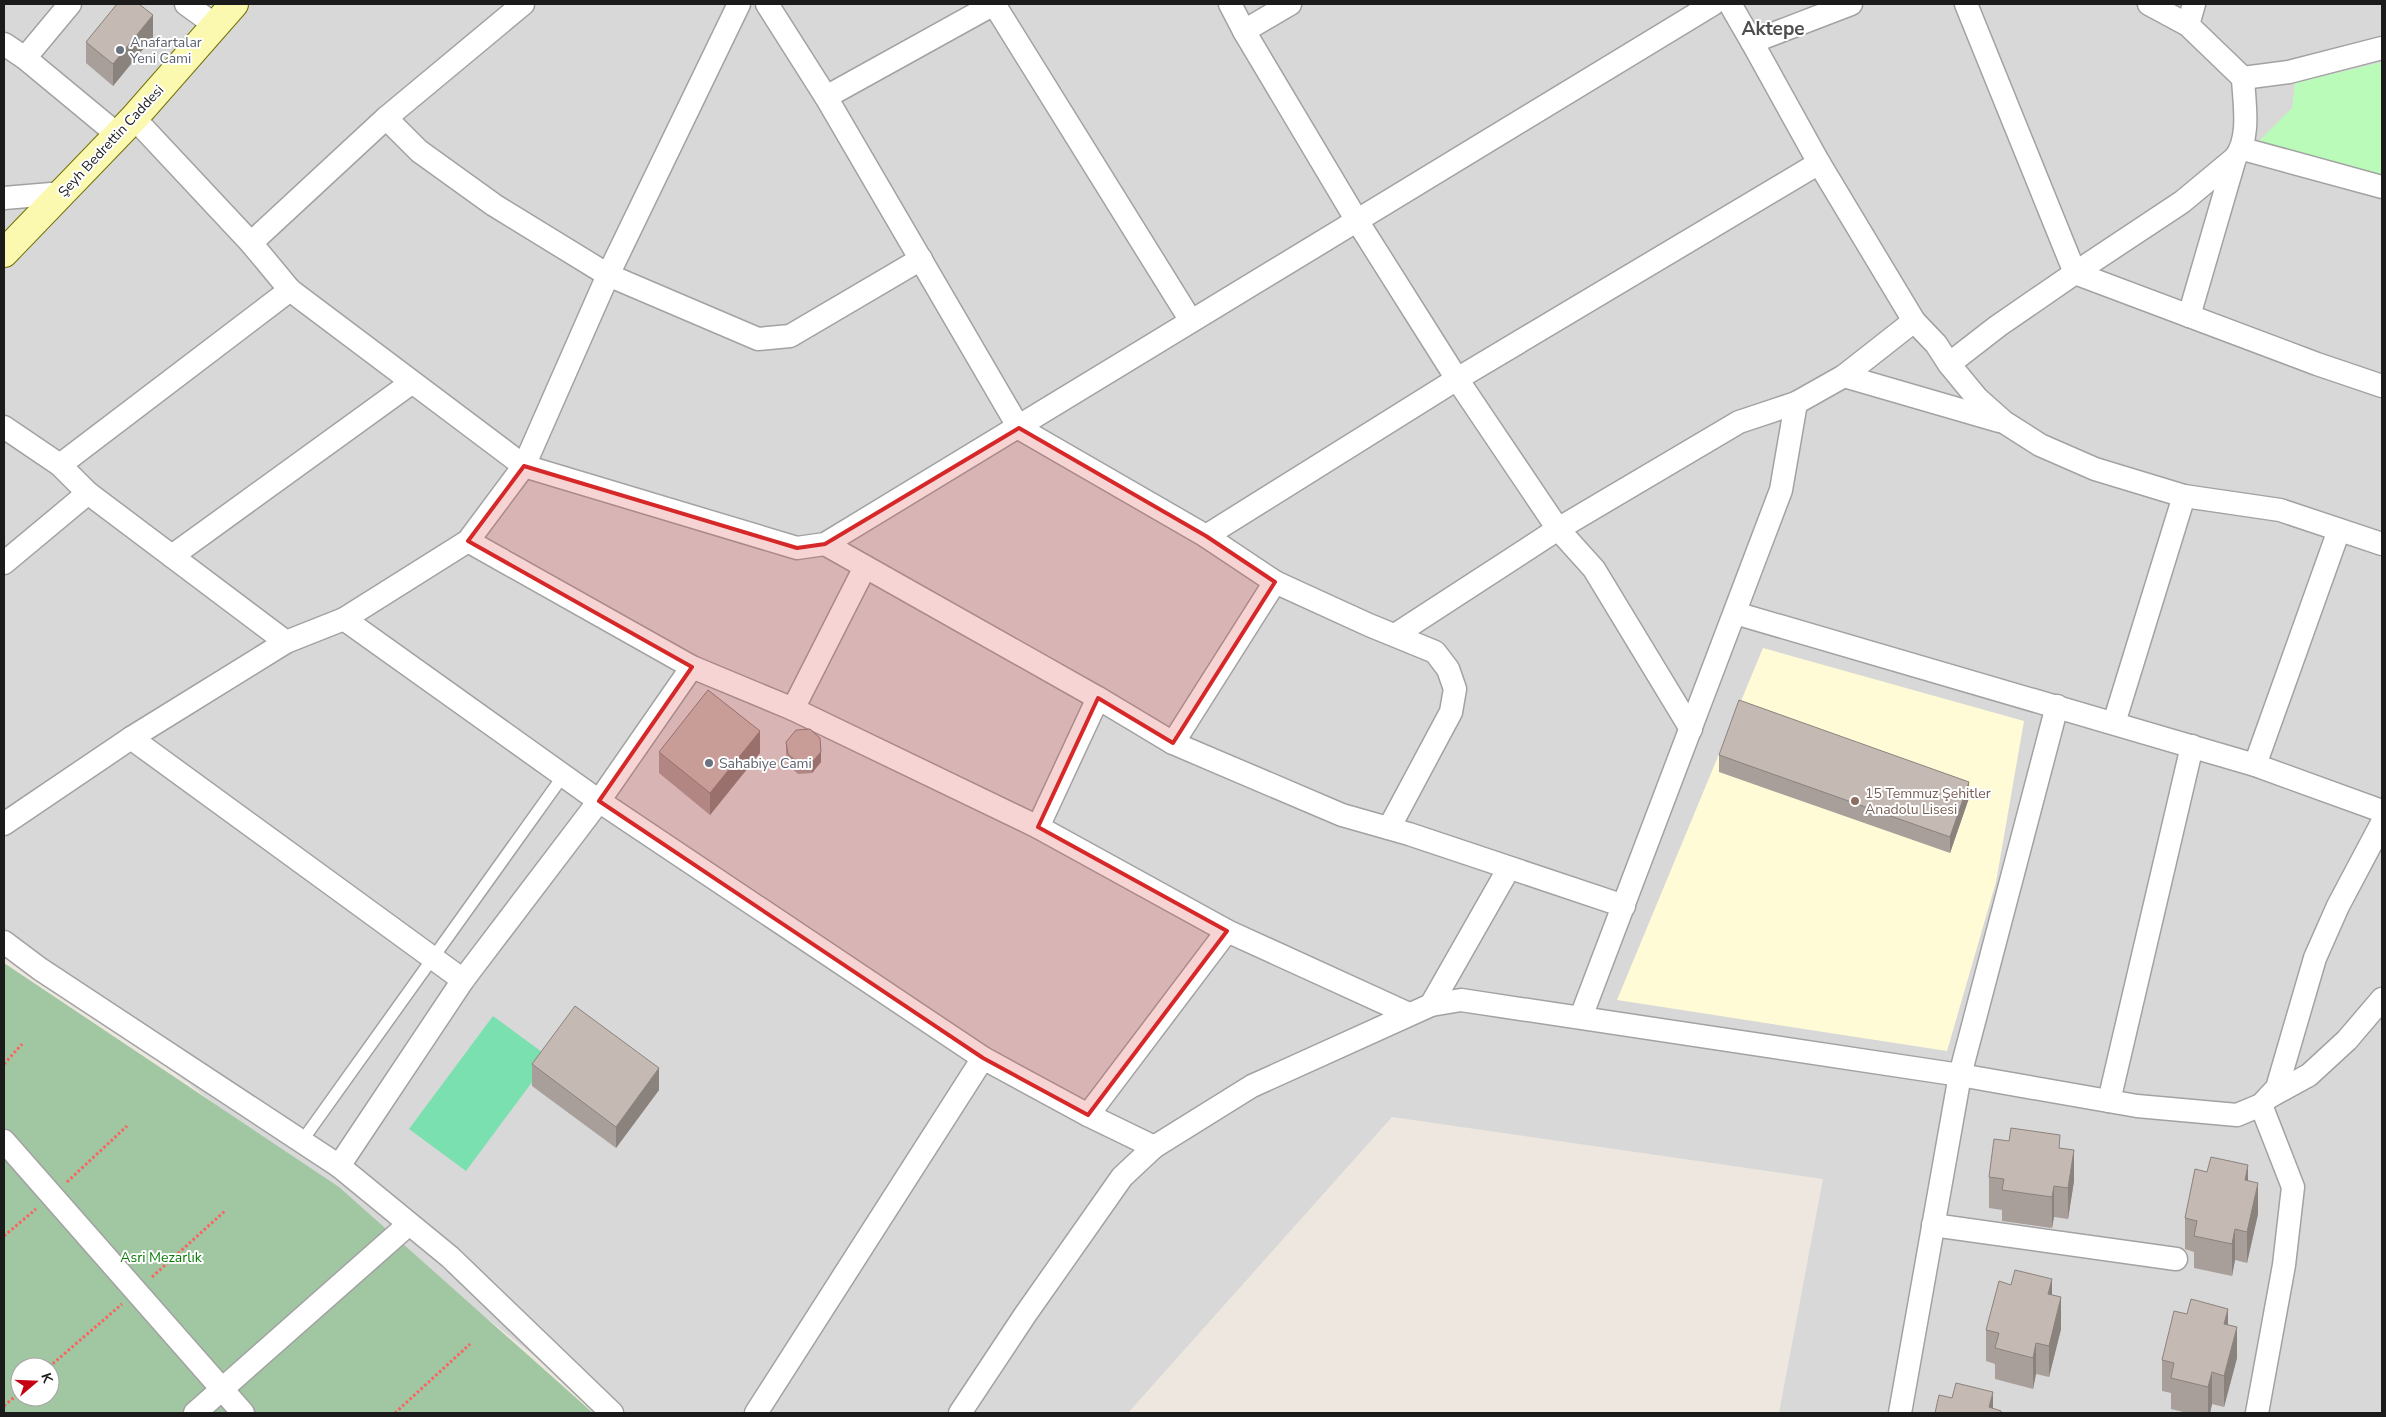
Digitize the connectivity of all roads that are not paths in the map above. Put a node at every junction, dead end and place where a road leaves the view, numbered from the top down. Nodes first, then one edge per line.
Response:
1 (70, 4) edge
2 (186, 4) edge
3 (234, 4) edge
4 (523, 4) edge
5 (739, 4) edge
6 (767, 4) edge
7 (994, 4) edge
8 (1230, 4) edge
9 (1290, 4) edge
10 (1713, 4) edge
11 (1730, 4) edge
12 (1851, 4) edge
13 (1966, 4) edge
14 (2149, 4) edge
15 (2194, 4) edge
16 (2188, 25) junction
17 (215, 26) junction
18 (1244, 31) junction
19 (1752, 42) junction
20 (4, 44) edge
21 (2382, 48) edge
22 (25, 58) junction
23 (2243, 78) junction
24 (826, 97) junction
25 (386, 118) junction
26 (126, 126) junction
27 (2239, 153) junction
28 (1820, 163) junction
29 (2382, 187) edge
30 (63, 193) junction
31 (4, 198) edge
32 (1356, 220) junction
33 (251, 243) junction
34 (4, 253) edge
35 (921, 258) junction
36 (2074, 273) junction
37 (608, 275) junction
38 (290, 290) junction
39 (2190, 316) junction
40 (1192, 321) junction
41 (1914, 321) junction
42 (1949, 364) junction
43 (1844, 376) junction
44 (1457, 379) junction
45 (411, 382) junction
46 (2382, 386) edge
47 (1796, 403) junction
48 (2004, 422) junction
49 (4, 427) edge
50 (1019, 428) junction
51 (60, 465) junction
52 (524, 466) junction
53 (88, 493) junction
54 (2184, 496) junction
55 (1558, 529) junction
56 (2339, 530) junction
57 (1206, 536) junction
58 (468, 541) junction
59 (825, 544) junction
60 (2382, 544) edge
61 (172, 556) junction
62 (4, 563) edge
63 (865, 567) junction
64 (1275, 582) junction
65 (1735, 613) junction
66 (344, 619) junction
67 (1395, 636) junction
68 (286, 642) junction
69 (692, 668) junction
70 (1098, 698) junction
71 (2056, 706) junction
72 (793, 709) junction
73 (2114, 723) junction
74 (1691, 729) junction
75 (131, 738) junction
76 (1173, 743) junction
77 (2192, 746) junction
78 (2255, 766) junction
79 (564, 776) junction
80 (599, 801) junction
81 (2382, 811) edge
82 (2382, 823) edge
83 (4, 824) edge
84 (1038, 827) junction
85 (1389, 828) junction
86 (1509, 868) junction
87 (1624, 906) junction
88 (1227, 931) junction
89 (4, 942) edge
90 (433, 958) junction
91 (463, 980) junction
92 (2382, 998) edge
93 (1431, 1005) junction
94 (1409, 1014) junction
95 (1581, 1017) junction
96 (983, 1058) junction
97 (1960, 1075) junction
98 (2109, 1101) junction
99 (2265, 1101) junction
100 (1088, 1115) junction
101 (4, 1141) edge
102 (302, 1141) junction
103 (1154, 1147) junction
104 (339, 1166) junction
105 (409, 1224) junction
106 (1933, 1224) junction
107 (2176, 1259) dead end
108 (223, 1389) junction
109 (195, 1413) edge
110 (243, 1413) edge
111 (612, 1413) edge
112 (756, 1413) edge
113 (960, 1413) edge
114 (1900, 1413) edge
115 (2257, 1413) edge

1 - 22 street
2 - 17 street
3 - 17 main road, Şeyh Bedrettin Caddesi
4 - 25 street
5 - 37 street
6 - 24 street
7 - 24 street
7 - 40 street
8 - 18 street
9 - 18 street
10 - 32 street
11 - 19 street
12 - 19 street
13 - 36 street
14 - 16 street
15 - 16 street
16 - 23 street
17 - 26 main road, Şeyh Bedrettin Caddesi
18 - 32 street
19 - 28 street
20 - 22 street
21 - 23 street
22 - 26 street
23 - 27 street
24 - 35 street
25 - 33 street
25 - 37 street
26 - 30 main road, Şeyh Bedrettin Caddesi
26 - 33 street
27 - 29 street
27 - 36 street
27 - 39 street
28 - 41 street
28 - 44 street
30 - 31 street
30 - 34 main road, Şeyh Bedrettin Caddesi
32 - 40 street
32 - 44 street
33 - 38 street
35 - 37 street
35 - 50 street
36 - 39 street
36 - 42 street
37 - 52 street
38 - 45 street
38 - 51 street
39 - 46 street
40 - 50 street
41 - 42 street
41 - 43 street
42 - 48 street
43 - 47 street
43 - 48 street
44 - 55 street
44 - 57 street
45 - 52 street
45 - 61 street
47 - 55 street
47 - 65 street
48 - 54 street
49 - 51 street
50 - 57 street
50 - 59 street
51 - 53 street
52 - 58 street
52 - 59 street
53 - 61 street
53 - 62 street
54 - 56 street
54 - 73 street
55 - 67 street
55 - 74 street
56 - 60 street
56 - 78 street
57 - 64 street
58 - 66 street
58 - 69 street
59 - 63 street
61 - 68 street
63 - 70 street
63 - 72 street
64 - 67 street
64 - 76 street
65 - 71 street
65 - 74 street
66 - 68 street
66 - 79 street
67 - 85 street
68 - 75 street
69 - 72 street
69 - 80 street
70 - 76 street
70 - 84 street
71 - 73 street
71 - 97 street
72 - 84 street
73 - 77 street
74 - 87 street
75 - 83 street
75 - 90 street
76 - 85 street
77 - 78 street
77 - 98 street
78 - 81 street
79 - 80 street
79 - 90 lane
80 - 91 street
80 - 96 street
82 - 99 street
84 - 88 street
85 - 86 street
86 - 87 street
86 - 93 street
87 - 95 street
88 - 94 street
88 - 100 street
89 - 102 street
90 - 91 street
90 - 102 lane
91 - 104 street
92 - 99 street
93 - 94 street
93 - 95 street
94 - 103 street
95 - 97 street
96 - 100 street
96 - 112 street
97 - 98 street
97 - 106 street
98 - 99 street
99 - 115 street
100 - 103 street
101 - 108 street
102 - 104 street
103 - 113 street
104 - 105 street
105 - 108 street
105 - 111 street
106 - 107 street
106 - 114 street
108 - 109 street
108 - 110 street

